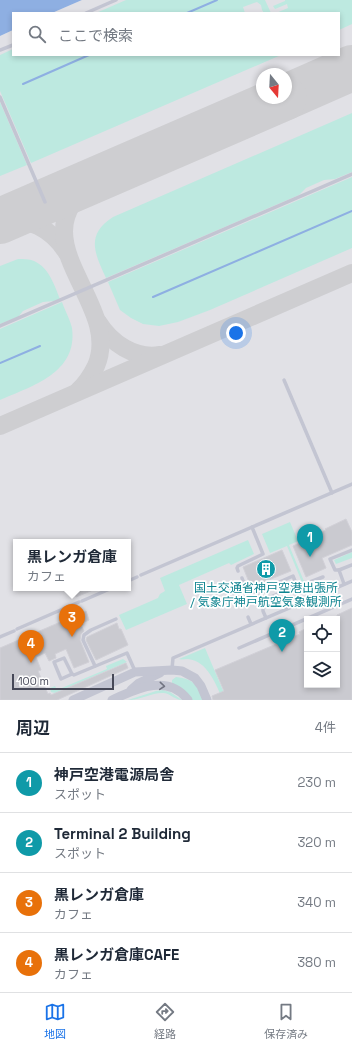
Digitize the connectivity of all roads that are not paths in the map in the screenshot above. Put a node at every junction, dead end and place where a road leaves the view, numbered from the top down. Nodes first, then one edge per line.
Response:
1 (116, 0) edge
2 (88, 12) edge
3 (12, 45) edge
4 (0, 50) edge
5 (0, 96) edge
6 (352, 174) edge
7 (45, 202) dead end
8 (0, 326) edge
9 (284, 380) dead end
10 (352, 484) edge
11 (332, 493) junction
12 (252, 528) junction
13 (352, 550) edge
14 (352, 565) edge
15 (339, 570) junction
16 (238, 571) dead end
17 (141, 575) dead end
18 (137, 577) dead end
19 (323, 577) dead end
20 (242, 578) dead end
21 (131, 580) edge
22 (352, 581) edge
23 (344, 584) junction
24 (105, 591) edge
25 (257, 592) junction
26 (316, 596) junction
27 (352, 599) edge
28 (262, 601) junction
29 (248, 618) dead end
30 (266, 618) junction
31 (116, 619) dead end
32 (251, 624) junction
33 (0, 637) edge
34 (239, 648) dead end
35 (95, 666) junction
36 (169, 671) junction
37 (135, 672) junction
38 (72, 674) junction
39 (127, 693) junction
40 (73, 700) edge
41 (113, 700) edge
42 (188, 700) edge
43 (207, 700) edge

1 - 2 lane
3 - 4 lane
5 - 7 lane
6 - 8 lane
9 - 11 lane
10 - 11 lane
11 - 12 lane
12 - 16 lane
12 - 17 lane
13 - 15 lane
14 - 15 lane
15 - 23 lane
18 - 21 lane
19 - 26 lane
20 - 25 lane
22 - 23 lane
23 - 26 lane
24 - 33 lane
25 - 28 lane
25 - 28 lane
26 - 30 lane
27 - 34 lane
28 - 30 lane
29 - 32 lane
30 - 32 lane
31 - 35 lane
32 - 36 lane
35 - 37 lane
35 - 38 lane
36 - 37 street
36 - 39 street
36 - 43 street
37 - 40 street
38 - 38 lane
39 - 41 street
39 -> 42 street

